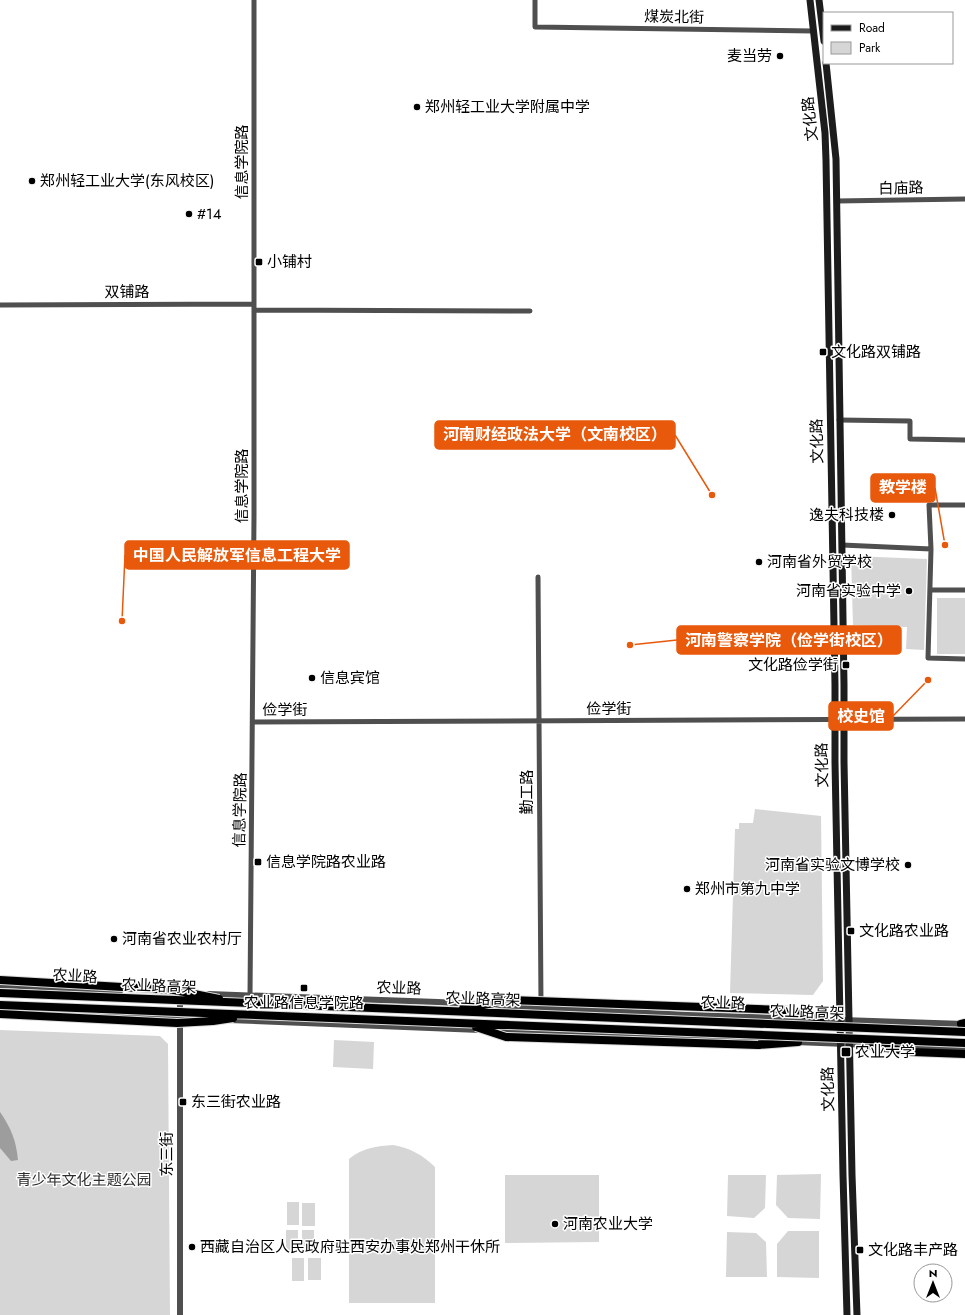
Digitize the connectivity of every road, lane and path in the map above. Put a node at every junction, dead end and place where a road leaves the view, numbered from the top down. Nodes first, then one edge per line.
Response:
1 (254, 0) edge
2 (535, 0) edge
3 (810, 0) edge
4 (819, 0) edge
5 (813, 31) junction
6 (823, 33) edge
7 (826, 64) edge
8 (965, 199) edge
9 (836, 201) junction
10 (254, 304) junction
11 (0, 305) edge
12 (254, 310) junction
13 (530, 311) dead end
14 (840, 420) junction
15 (965, 440) edge
16 (965, 505) edge
17 (842, 545) junction
18 (931, 549) junction
19 (538, 577) dead end
20 (930, 590) junction
21 (965, 590) edge
22 (965, 659) edge
23 (965, 719) edge
24 (835, 720) junction
25 (844, 720) junction
26 (539, 721) junction
27 (253, 722) junction
28 (0, 980) edge
29 (0, 985) edge
30 (0, 993) edge
31 (180, 993) junction
32 (250, 996) junction
33 (239, 1003) junction
34 (0, 1005) edge
35 (541, 1008) junction
36 (0, 1011) edge
37 (449, 1012) junction
38 (0, 1014) edge
39 (247, 1015) junction
40 (180, 1018) junction
41 (822, 1019) junction
42 (840, 1020) junction
43 (849, 1020) junction
44 (465, 1024) junction
45 (964, 1024) edge
46 (965, 1032) edge
47 (798, 1042) junction
48 (965, 1043) edge
49 (840, 1044) junction
50 (850, 1045) junction
51 (868, 1045) junction
52 (965, 1049) edge
53 (965, 1054) edge
54 (180, 1315) edge
55 (847, 1315) edge
56 (857, 1315) edge

1 - 10 street, 信息学院路
2 - 5 street, 煤炭北街
3 - 5 main road, 文化路
4 - 6 main road
5 - 24 main road, 文化路
7 - 9 main road, 文化路
8 - 9 street, 白庙路
9 - 14 main road, 文化路
10 - 11 street, 双铺路
10 - 12 street, 信息学院路
12 - 13 street
12 - 27 street, 信息学院路
14 - 15 street
14 - 17 main road, 文化路
16 - 18 street
17 - 18 street
17 - 25 main road, 文化路
18 - 20 street
19 - 26 street, 勤工路
20 - 21 street
20 - 22 street
23 - 25 street, 俭学街
24 - 25 street, 俭学街
24 - 26 street, 俭学街
24 - 42 main road, 文化路
25 - 43 main road, 文化路
26 - 27 street, 俭学街
26 - 35 street, 勤工路
27 - 32 street, 信息学院路
28 - 33 highway, bridge
29 - 31 street, 农业路
30 - 33 highway, 农业路高架, bridge
31 - 32 street, 农业路
31 - 40 street, 东三街
32 - 35 street, 农业路
33 - 37 highway, 农业路高架, bridge
34 - 39 highway, 农业路高架, bridge
35 - 41 street, 农业路
36 - 40 street
37 - 41 highway, bridge
37 - 46 highway, 农业路高架, bridge
38 - 39 highway, bridge
39 - 44 highway, 农业路高架, bridge
40 - 47 street
40 - 54 street, 东三街
41 - 42 street, 农业路
42 - 43 street, 农业路
42 - 49 main road, 文化路
43 - 45 street, 农业路
43 - 50 main road, 文化路
44 - 47 highway, bridge
44 - 48 highway, 农业路高架, bridge
47 - 49 street
49 - 50 street
49 - 55 main road, 文化路
50 - 51 street
50 - 56 main road, 文化路
51 - 52 street
51 - 53 highway

